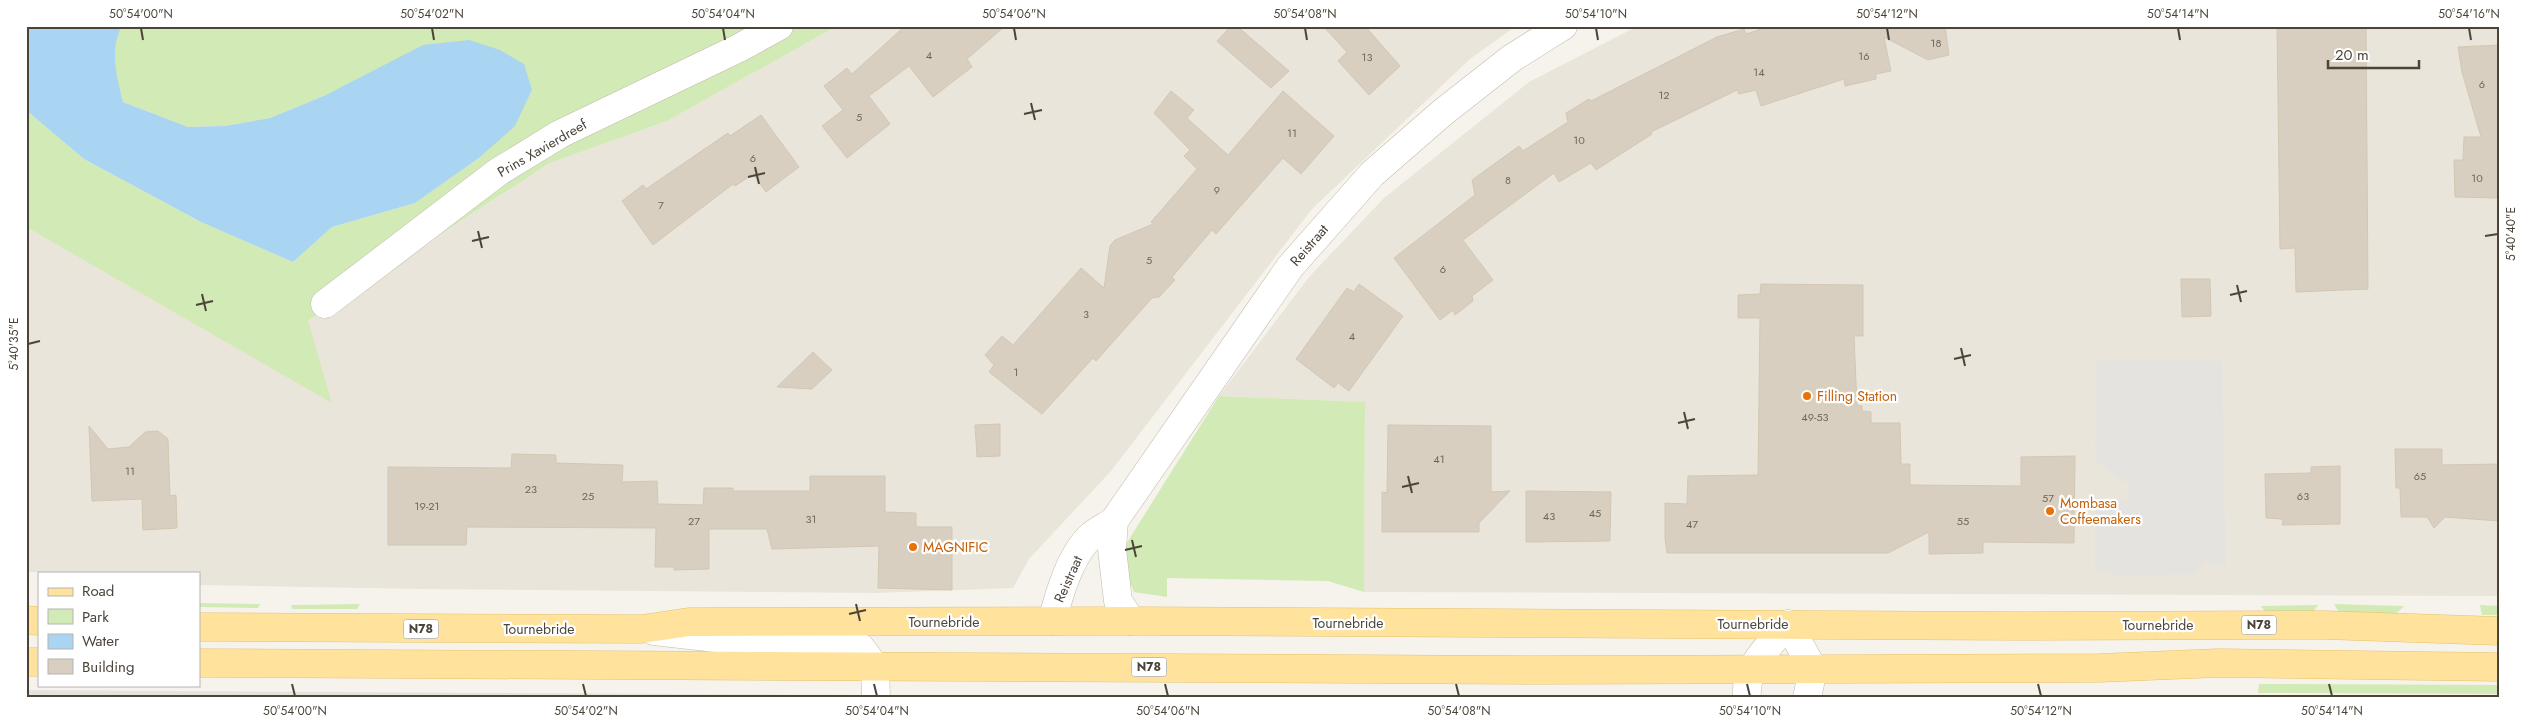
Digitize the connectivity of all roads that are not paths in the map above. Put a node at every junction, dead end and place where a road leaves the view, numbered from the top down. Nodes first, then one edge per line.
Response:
1 (779, 26) edge
2 (1563, 26) edge
3 (325, 304) dead end
4 (1114, 520) junction
5 (1131, 620) junction
6 (1052, 621) junction
7 (1788, 624) junction
8 (200, 626) edge
9 (642, 629) junction
10 (2499, 631) edge
11 (200, 663) edge
12 (875, 667) junction
13 (2499, 667) edge
14 (1750, 669) junction
15 (1813, 669) junction
16 (876, 698) edge
17 (1747, 698) edge
18 (1807, 698) edge

1 - 3 street, Prins Xavierdreef
2 - 4 street, Reistraat
4 - 5 street
4 - 6 street, Reistraat
5 - 6 main road, Tournebride / N78
5 - 7 main road, Tournebride / N78
6 - 9 main road, Tournebride / N78
7 - 10 main road, Tournebride / N78
7 - 14 street
7 - 15 street
8 - 9 main road, Tournebride / N78
9 - 12 street
11 - 12 main road, N78
12 - 14 main road, N78
12 - 16 street
13 - 15 main road, N78
14 - 15 main road, N78
14 - 17 street
15 - 18 street

